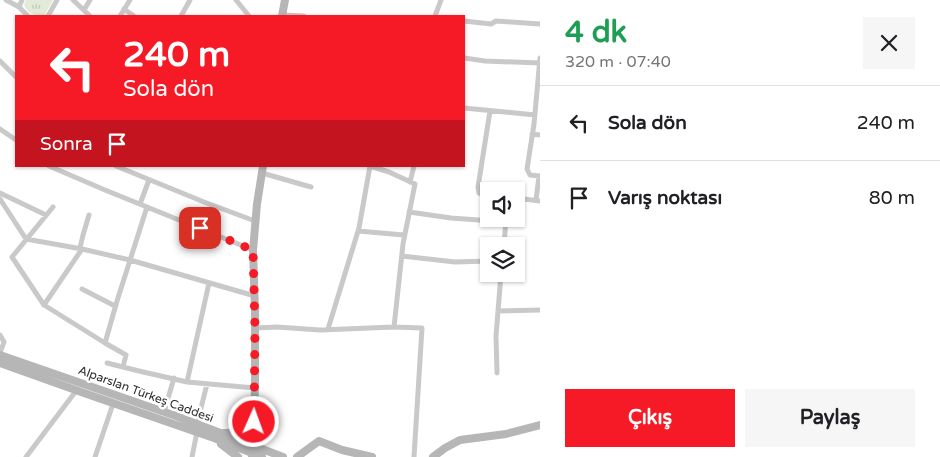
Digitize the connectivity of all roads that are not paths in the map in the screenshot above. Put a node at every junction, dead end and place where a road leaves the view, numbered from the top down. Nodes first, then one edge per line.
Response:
1 (6, 0) edge
2 (22, 0) edge
3 (57, 0) edge
4 (73, 0) edge
5 (90, 0) edge
6 (130, 0) edge
7 (190, 0) edge
8 (236, 0) edge
9 (285, 0) edge
10 (441, 0) edge
11 (19, 7) junction
12 (124, 9) junction
13 (84, 10) junction
14 (27, 15) edge
15 (49, 15) edge
16 (89, 15) edge
17 (121, 15) edge
18 (133, 15) edge
19 (182, 15) edge
20 (248, 15) edge
21 (283, 15) edge
22 (435, 15) edge
23 (465, 22) edge
24 (540, 24) edge
25 (465, 58) edge
26 (540, 58) edge
27 (0, 61) edge
28 (540, 63) edge
29 (15, 76) edge
30 (465, 108) edge
31 (490, 111) junction
32 (535, 116) junction
33 (0, 128) edge
34 (532, 134) junction
35 (540, 135) edge
36 (15, 139) edge
37 (51, 167) edge
38 (118, 167) edge
39 (370, 167) edge
40 (373, 167) edge
41 (414, 167) edge
42 (261, 168) edge
43 (539, 176) edge
44 (149, 180) junction
45 (410, 182) junction
46 (312, 187) dead end
47 (0, 193) edge
48 (480, 193) edge
49 (0, 199) edge
50 (525, 199) edge
51 (538, 201) edge
52 (140, 204) junction
53 (53, 206) dead end
54 (147, 207) junction
55 (409, 212) junction
56 (46, 215) junction
57 (89, 215) dead end
58 (480, 219) edge
59 (255, 221) junction
60 (358, 231) junction
61 (404, 235) junction
62 (26, 239) junction
63 (81, 249) junction
64 (253, 250) junction
65 (402, 256) junction
66 (130, 260) junction
67 (480, 261) edge
68 (500, 282) edge
69 (209, 283) junction
70 (82, 288) dead end
71 (255, 296) junction
72 (44, 305) junction
73 (115, 306) junction
74 (540, 310) edge
75 (498, 311) junction
76 (394, 327) junction
77 (255, 328) junction
78 (328, 329) junction
79 (0, 334) edge
80 (105, 343) junction
81 (0, 354) edge
82 (0, 363) edge
83 (107, 363) dead end
84 (123, 367) junction
85 (498, 373) dead end
86 (174, 378) junction
87 (187, 382) junction
88 (207, 384) junction
89 (255, 388) junction
90 (76, 391) junction
91 (113, 404) junction
92 (255, 407) junction
93 (164, 412) junction
94 (540, 425) edge
95 (197, 428) junction
96 (217, 436) junction
97 (252, 452) edge
98 (26, 457) edge
99 (95, 457) edge
100 (192, 457) edge
101 (238, 457) edge
102 (262, 457) edge
103 (283, 457) edge
104 (297, 457) edge
105 (372, 457) edge
106 (414, 457) edge
107 (433, 457) edge

1 - 11 street
2 - 11 street
3 - 15 street
4 - 13 street
5 - 13 street
6 - 12 street
7 - 19 street
8 - 20 street
9 - 21 main road
10 - 22 street
11 - 14 street
12 - 17 street
12 - 18 street
13 - 16 street
23 - 24 street
25 - 28 street
26 - 28 street
27 - 29 street
28 - 32 street
30 - 31 street
31 - 32 street
31 - 48 street
32 - 34 street
33 - 36 street
34 - 35 street
34 - 43 street
37 - 52 street
38 - 44 street
39 - 60 street
40 - 45 street
41 - 45 street
42 - 46 street
42 - 59 main road
43 - 51 street
44 - 52 street
44 - 59 street
45 - 55 street
47 - 56 street
49 - 62 street
50 - 51 street
52 - 54 street
53 - 56 street
54 - 64 street
54 - 66 street
55 - 58 street
55 - 61 street
56 - 62 street
57 - 63 street
59 - 64 main road
60 - 61 street
60 - 78 street
61 - 65 street
62 - 63 street
62 - 72 street
63 - 66 street
63 - 72 street
64 - 71 main road
65 - 67 street
65 - 76 street
66 - 69 street
66 - 73 street
68 - 75 street
69 - 71 street
69 - 87 street
70 - 73 street
71 - 77 main road
72 - 80 street
73 - 80 street
74 - 75 street
75 - 85 street
76 - 78 street
76 - 106 street
77 - 78 street
77 - 89 main road
79 - 81 street
80 - 84 street
81 - 93 main road, Alparslan Türkeş Caddesi
82 - 90 main road, Alparslan Türkeş Caddesi
83 - 84 street
84 - 86 street
86 - 87 street
86 - 93 street
87 - 88 street
88 - 89 street
88 - 95 street
89 - 92 main road
90 - 91 main road, Alparslan Türkeş Caddesi
90 - 98 street
91 - 95 main road, Alparslan Türkeş Caddesi
91 - 99 street
92 - 96 main road
92 - 97 main road
93 - 95 main road, Alparslan Türkeş Caddesi
94 - 107 main road
95 - 96 main road, Alparslan Türkeş Caddesi
95 - 100 street
96 - 97 main road, Alparslan Türkeş Caddesi
96 - 101 main road
97 - 102 main road, Alparslan Türkeş Caddesi
97 - 103 main road, Alparslan Türkeş Caddesi
104 - 105 main road

